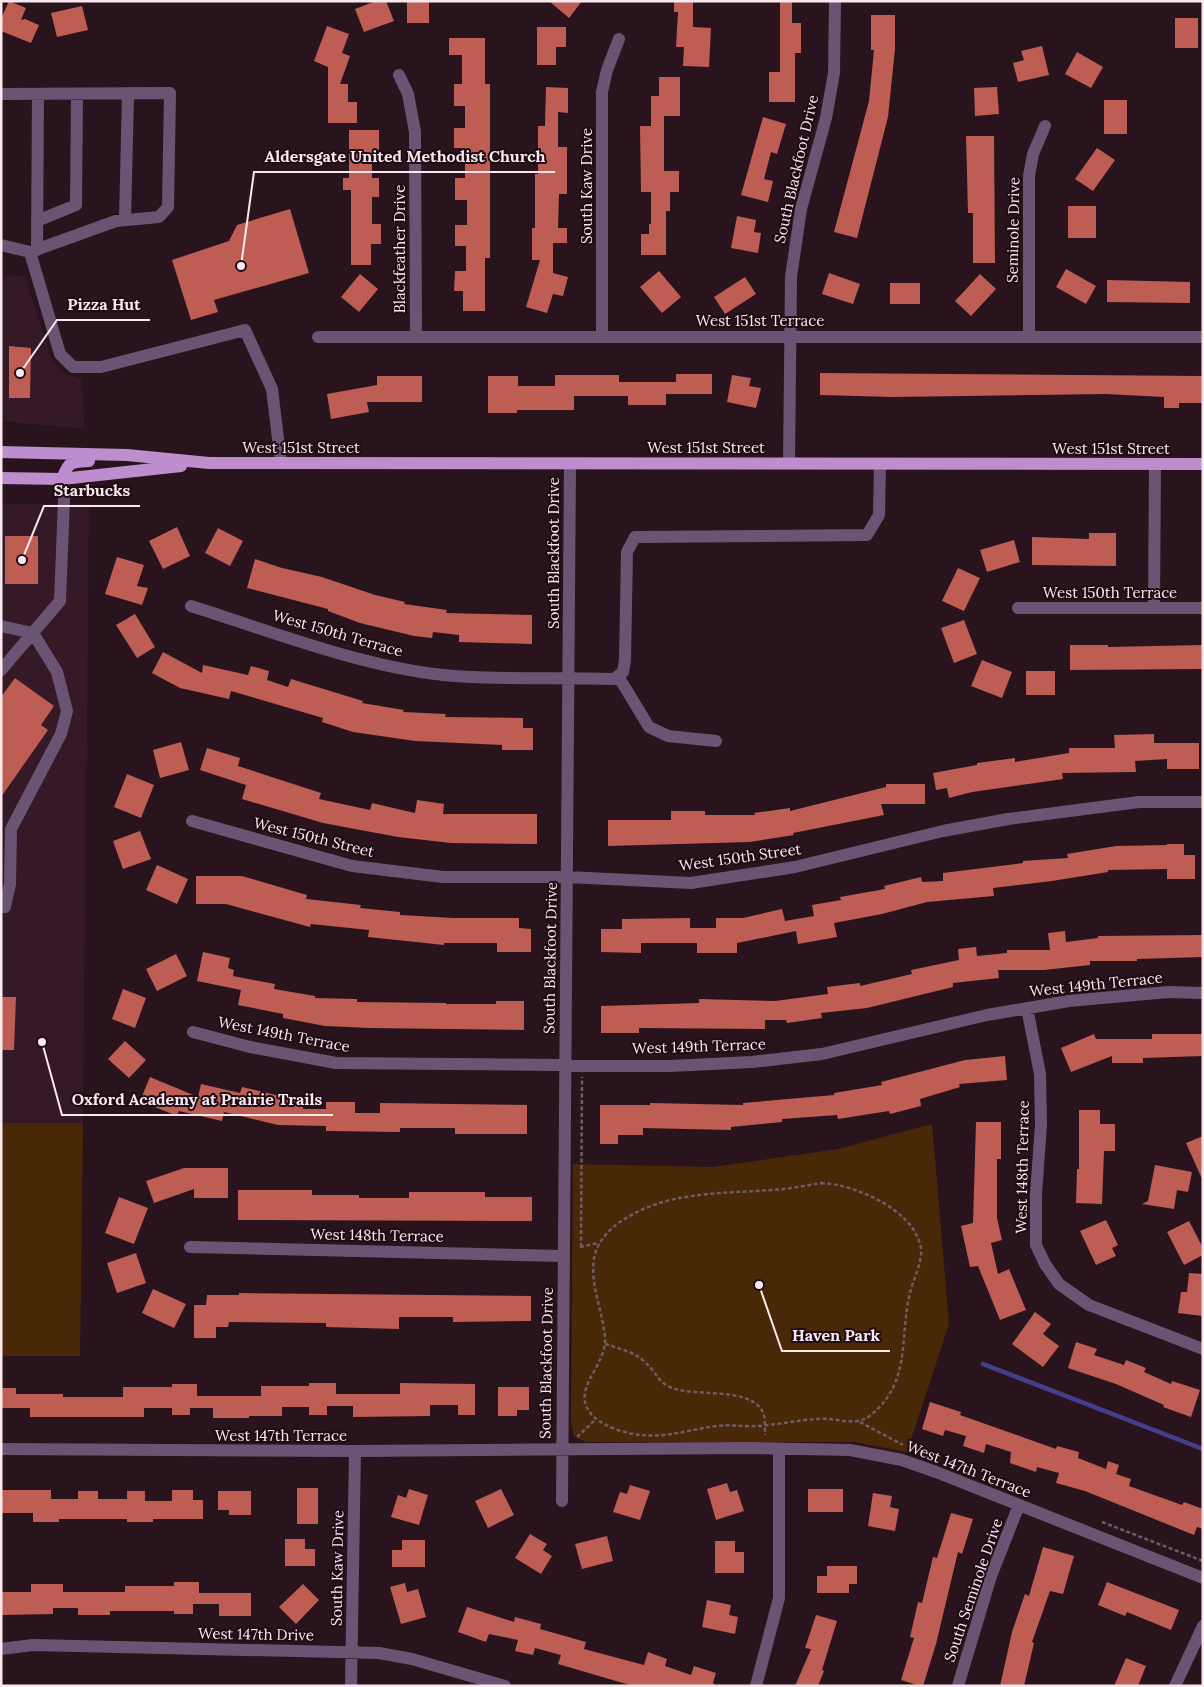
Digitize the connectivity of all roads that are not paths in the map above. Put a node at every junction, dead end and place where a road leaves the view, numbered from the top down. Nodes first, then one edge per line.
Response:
1 (835, 1) edge
2 (619, 39) dead end
3 (399, 74) dead end
4 (1, 94) edge
5 (38, 94) junction
6 (77, 94) junction
7 (128, 94) junction
8 (1045, 126) dead end
9 (125, 220) junction
10 (37, 221) junction
11 (1, 245) edge
12 (34, 251) junction
13 (416, 336) junction
14 (602, 336) junction
15 (789, 336) junction
16 (318, 337) dead end
17 (1029, 337) junction
18 (1203, 337) edge
19 (1, 452) edge
20 (149, 457) junction
21 (209, 463) junction
22 (281, 463) junction
23 (788, 463) junction
24 (570, 464) junction
25 (880, 464) junction
26 (1155, 464) junction
27 (1203, 464) edge
28 (1, 478) edge
29 (62, 479) junction
30 (191, 606) dead end
31 (1018, 608) dead end
32 (1154, 608) junction
33 (1203, 608) edge
34 (1, 626) edge
35 (34, 632) junction
36 (1, 670) edge
37 (618, 676) junction
38 (568, 678) junction
39 (716, 741) dead end
40 (1203, 802) edge
41 (192, 821) dead end
42 (566, 877) junction
43 (3, 911) edge
44 (1203, 993) edge
45 (1027, 1008) junction
46 (193, 1032) dead end
47 (565, 1066) junction
48 (190, 1247) dead end
49 (563, 1252) junction
50 (1203, 1349) edge
51 (1, 1449) edge
52 (779, 1449) junction
53 (354, 1451) junction
54 (561, 1451) junction
55 (562, 1501) dead end
56 (1019, 1505) junction
57 (1203, 1578) edge
58 (1203, 1626) edge
59 (1, 1649) edge
60 (351, 1652) junction
61 (351, 1686) edge
62 (505, 1686) edge
63 (756, 1686) edge
64 (958, 1686) edge
65 (1175, 1686) edge

1 - 15 street, South Blackfoot Drive
2 - 14 street, South Kaw Drive
3 - 13 street, Blackfeather Drive
4 - 5 street
5 - 6 street
5 - 10 street
6 - 7 street
6 - 10 street
7 - 9 street
7 - 9 street
8 - 17 street, Seminole Drive
9 - 12 street
10 - 12 street
11 - 12 street
12 - 22 street
13 - 14 street, West 151st Terrace
13 - 16 street, West 151st Terrace
14 - 15 street, West 151st Terrace
15 - 17 street, West 151st Terrace
15 - 23 street, South Blackfoot Drive
17 - 18 street, West 151st Terrace
19 - 20 main road, West 151st Street
20 - 21 main road, West 151st Street
20 - 29 main road
21 - 22 main road, West 151st Street
21 - 29 main road, West 151st Street
22 - 24 main road, West 151st Street
23 - 24 main road, West 151st Street
23 - 25 main road, West 151st Street
24 - 38 street, South Blackfoot Drive
25 - 26 main road, West 151st Street
25 - 37 street
26 - 27 main road, West 151st Street
26 - 32 street
28 - 29 main road, West 151st Street
29 - 35 street
30 - 38 street, West 150th Terrace
31 - 32 street, West 150th Terrace
32 - 33 street, West 150th Terrace
34 - 35 street
35 - 36 street
35 - 43 street
37 - 38 street, West 150th Terrace
37 - 39 street
38 - 42 street, South Blackfoot Drive
40 - 42 street, West 150th Street
41 - 42 street, West 150th Street
42 - 47 street, South Blackfoot Drive
44 - 45 street, West 149th Terrace
45 - 47 street, West 149th Terrace
45 - 50 street, West 148th Terrace
46 - 47 street, West 149th Terrace
47 - 49 street, South Blackfoot Drive
48 - 49 street, West 148th Terrace
49 - 54 street, South Blackfoot Drive
51 - 53 street, West 147th Terrace
52 - 54 street, West 147th Terrace
52 - 56 street, West 147th Terrace
52 - 63 street
53 - 54 street, West 147th Terrace
53 - 60 street, South Kaw Drive
54 - 55 street
56 - 57 street, West 147th Terrace
56 - 64 street, South Seminole Drive
58 - 65 street
59 - 60 street, West 147th Drive
60 - 61 street, South Kaw Drive
60 - 62 street, West 147th Drive

